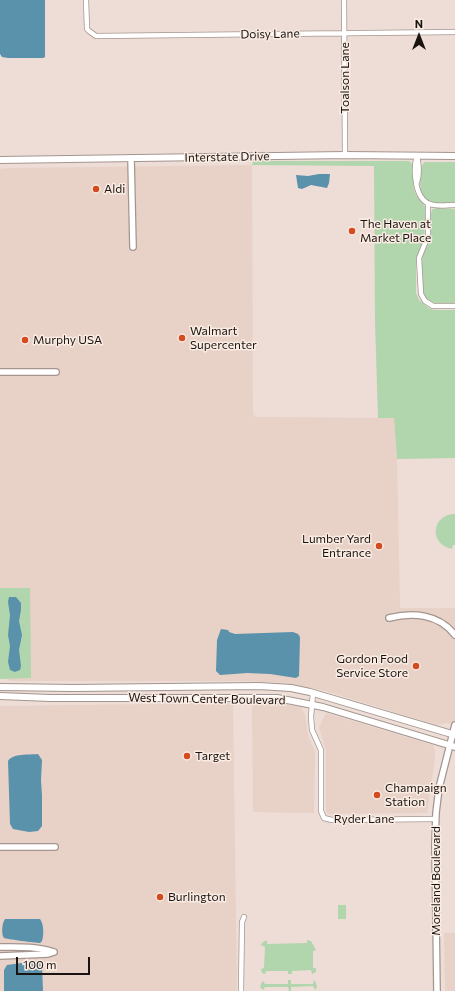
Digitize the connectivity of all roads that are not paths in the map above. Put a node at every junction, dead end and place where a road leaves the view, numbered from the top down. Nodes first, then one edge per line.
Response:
1 (86, 0) edge
2 (344, 0) edge
3 (455, 32) edge
4 (344, 34) junction
5 (345, 155) junction
6 (417, 156) junction
7 (455, 156) edge
8 (131, 158) junction
9 (0, 160) edge
10 (428, 204) junction
11 (455, 205) edge
12 (133, 247) dead end
13 (455, 306) edge
14 (0, 372) edge
15 (56, 372) dead end
16 (389, 618) dead end
17 (455, 635) edge
18 (0, 687) edge
19 (313, 693) junction
20 (0, 696) edge
21 (313, 704) junction
22 (455, 725) edge
23 (454, 735) edge
24 (452, 746) edge
25 (436, 819) junction
26 (0, 847) edge
27 (55, 847) dead end
28 (244, 917) dead end
29 (0, 947) edge
30 (0, 956) edge
31 (241, 991) edge
32 (437, 991) edge

1 - 4 street, Doisy Lane
2 - 4 street, Toalson Lane
3 - 4 street, Doisy Lane
4 - 5 street, Toalson Lane
5 - 6 main road, Interstate Drive
5 - 8 main road, Interstate Drive
6 - 7 main road, Interstate Drive
6 - 10 street
8 - 9 main road, Interstate Drive
8 - 12 street
10 - 11 street
10 - 13 street
14 - 15 street
16 - 17 street
18 - 19 main road, West Town Center Boulevard
19 - 21 street, Ryder Lane
19 - 23 main road, West Town Center Boulevard
20 - 21 main road, West Town Center Boulevard
21 - 24 main road, West Town Center Boulevard
21 - 25 street, Ryder Lane
22 - 23 street, Moreland Boulevard
23 - 24 street, Moreland Boulevard
24 - 25 street, Moreland Boulevard
25 - 32 street, Moreland Boulevard
26 - 27 street
28 - 31 street
29 - 30 street

